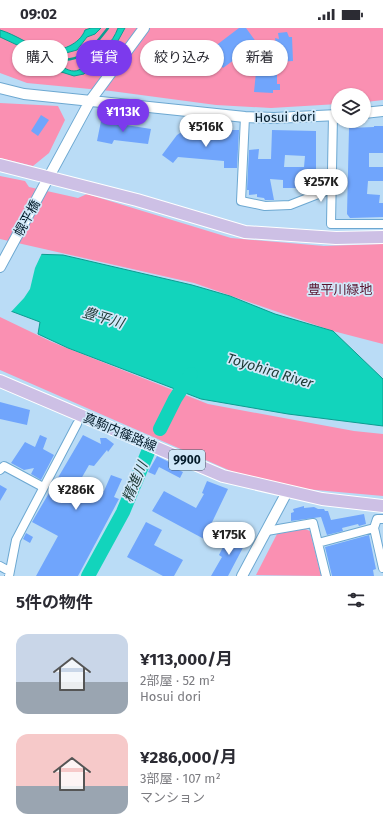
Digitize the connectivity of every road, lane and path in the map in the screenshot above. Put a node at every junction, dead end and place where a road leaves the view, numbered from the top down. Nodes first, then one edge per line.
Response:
1 (144, 28) edge
2 (0, 88) edge
3 (90, 101) junction
4 (383, 111) edge
5 (371, 112) edge
6 (331, 115) edge
7 (245, 117) junction
8 (335, 128) edge
9 (0, 165) edge
10 (48, 177) junction
11 (331, 189) junction
12 (383, 224) edge
13 (383, 237) edge
14 (0, 267) edge
15 (0, 381) edge
16 (77, 424) dead end
17 (0, 470) edge
18 (42, 487) junction
19 (287, 492) junction
20 (383, 506) edge
21 (383, 519) edge
22 (374, 528) junction
23 (267, 531) junction
24 (318, 542) junction
25 (0, 566) edge
26 (383, 568) edge
27 (9, 574) edge
28 (242, 576) edge
29 (326, 576) edge

1 - 3 street, 幌平橋
2 - 3 street, Hosui dori
3 - 7 street, Hosui dori
3 - 10 street, 幌平橋
4 - 5 street
6 - 7 street, Hosui dori
7 - 11 street
8 - 11 street
9 - 10 main road
10 - 13 main road
10 - 14 street, 幌平橋
11 - 12 street
15 - 19 main road, 真駒内篠路線 / 9900
16 - 18 street
17 - 18 street
18 - 27 street
19 - 20 main road, 真駒内篠路線 / 9900
19 - 23 street
21 - 22 street
22 - 24 street
22 - 26 street
23 - 24 street
23 - 28 street
24 - 29 street
25 - 27 street

